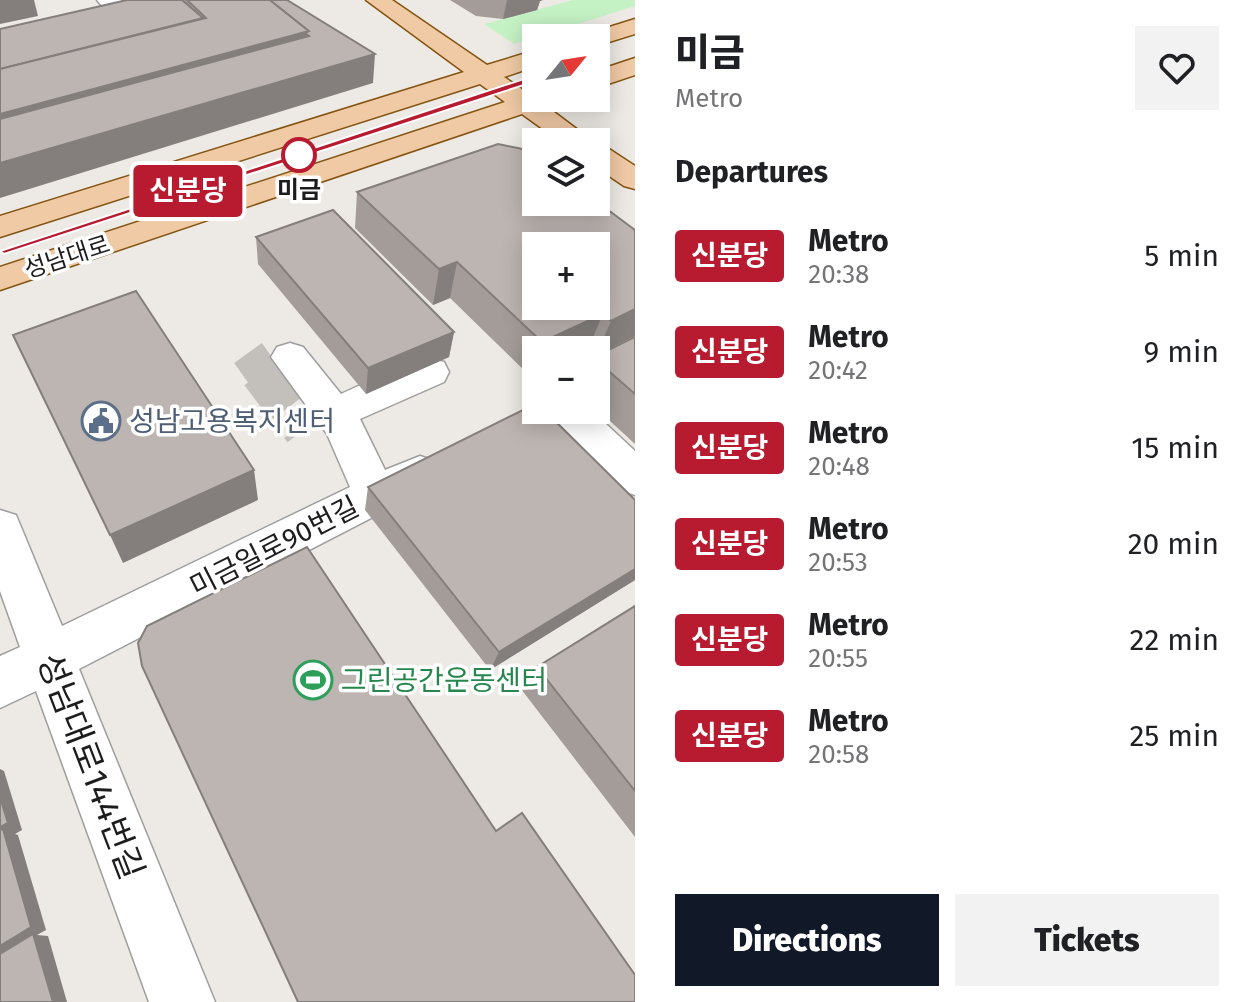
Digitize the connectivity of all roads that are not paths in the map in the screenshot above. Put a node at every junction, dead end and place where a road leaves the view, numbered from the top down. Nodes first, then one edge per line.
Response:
1 (108, 0) edge
2 (377, 0) edge
3 (635, 26) edge
4 (610, 34) edge
5 (0, 52) edge
6 (522, 63) edge
7 (635, 66) edge
8 (610, 75) edge
9 (482, 76) junction
10 (522, 95) edge
11 (522, 105) edge
12 (546, 112) edge
13 (564, 128) edge
14 (610, 163) edge
15 (635, 180) edge
16 (0, 227) edge
17 (0, 279) edge
18 (290, 357) tunnel mouth
19 (430, 372) dead end
20 (328, 423) junction
21 (579, 424) edge
22 (455, 456) edge
23 (635, 478) edge
24 (375, 495) junction
25 (0, 529) edge
26 (50, 658) junction
27 (0, 683) edge
28 (182, 1002) edge

1 - 5 street
2 - 9 main road
3 - 4 main road
6 - 9 main road, 성남대로
7 - 8 main road
9 - 10 main road
9 - 16 main road, 성남대로
11 - 17 main road, 성남대로
12 - 13 main road
14 - 15 main road
18 - 20 street
19 - 20 street
20 - 24 street
21 - 23 street
22 - 24 street, 미금일로90번길
24 - 26 street, 미금일로90번길
25 - 26 street, 성남대로144번길
26 - 27 street, 미금일로90번길
26 - 28 street, 성남대로144번길

